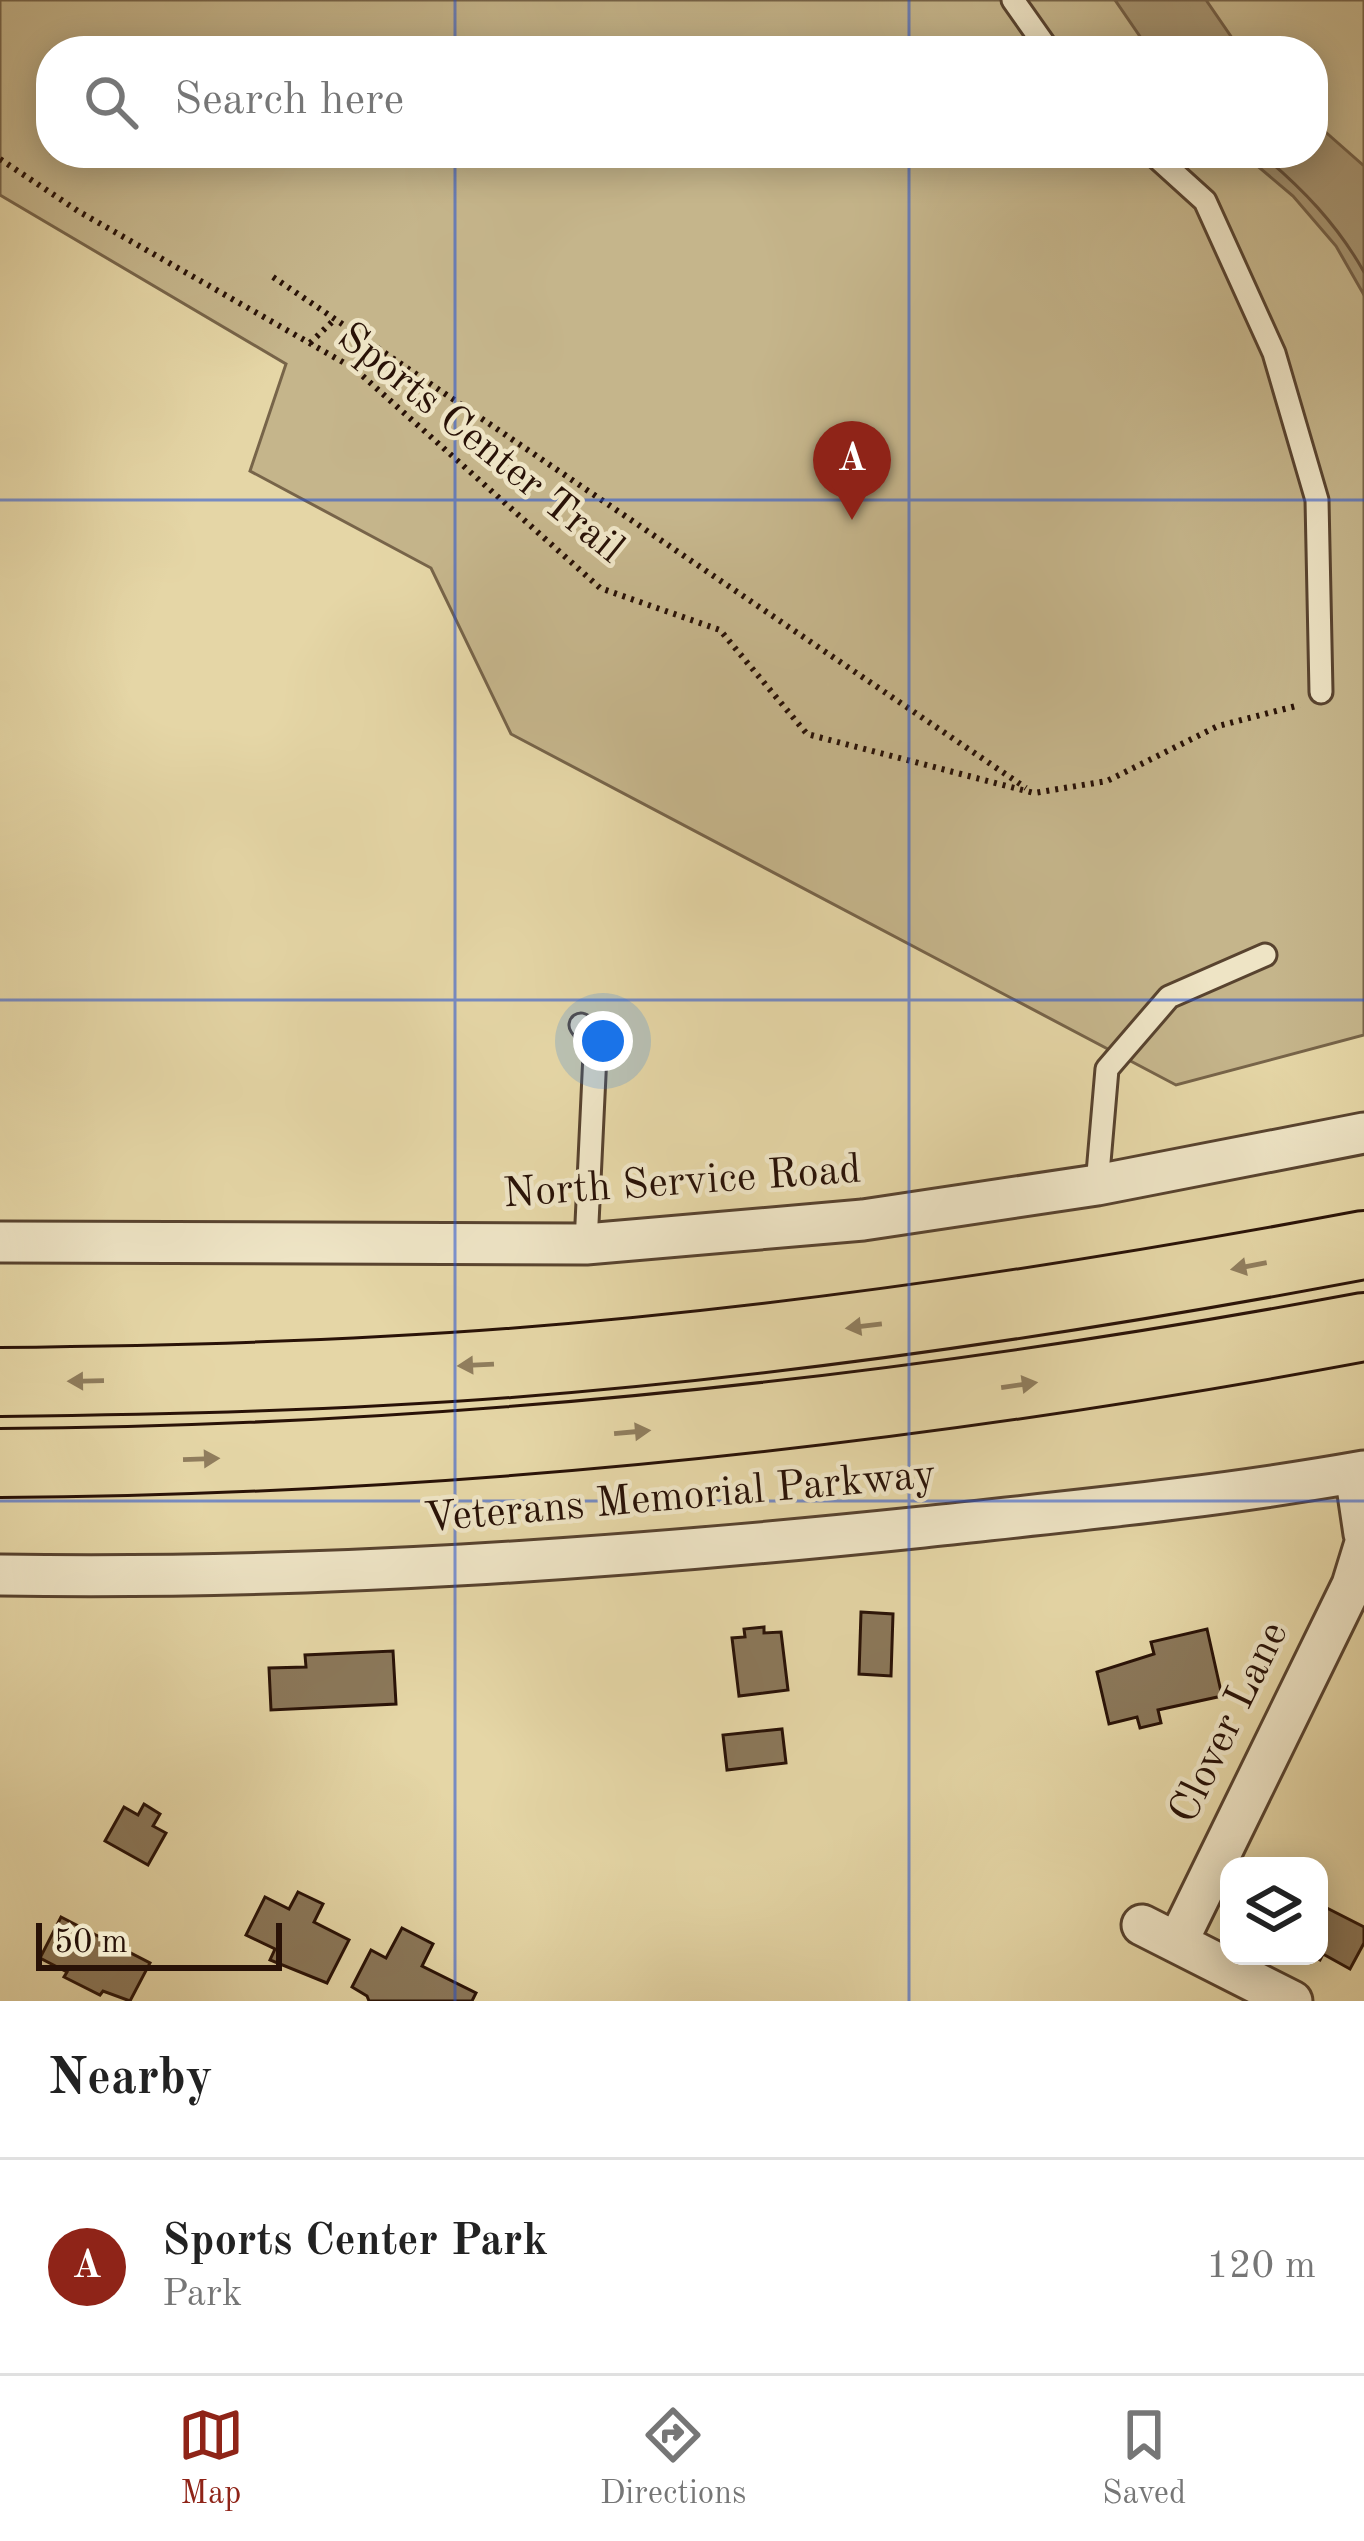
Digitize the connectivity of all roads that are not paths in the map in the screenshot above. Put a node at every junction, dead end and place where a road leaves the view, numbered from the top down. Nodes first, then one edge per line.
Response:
1 (1013, 0) edge
2 (1038, 36) edge
3 (1169, 168) edge
4 (1322, 692) road end
5 (1265, 955) dead end
6 (581, 1025) dead end
7 (1364, 1133) edge
8 (1097, 1185) junction
9 (0, 1242) edge
10 (586, 1244) junction
11 (1364, 1245) edge
12 (1364, 1327) edge
13 (0, 1382) edge
14 (0, 1463) edge
15 (1359, 1472) edge
16 (1364, 1534) edge
17 (1364, 1546) edge
18 (0, 1575) edge
19 (1358, 1588) edge
20 (1292, 2001) edge

1 - 2 lane
3 - 4 lane
5 - 8 lane
6 - 10 lane
7 - 8 street, North Service Road
8 - 10 street, North Service Road
9 - 10 street, North Service Road
11 -> 13 highway
14 -> 12 highway
15 - 16 street
15 - 18 street, Veterans Memorial Parkway
17 - 19 street, Clover Lane
19 - 20 street, Clover Lane

